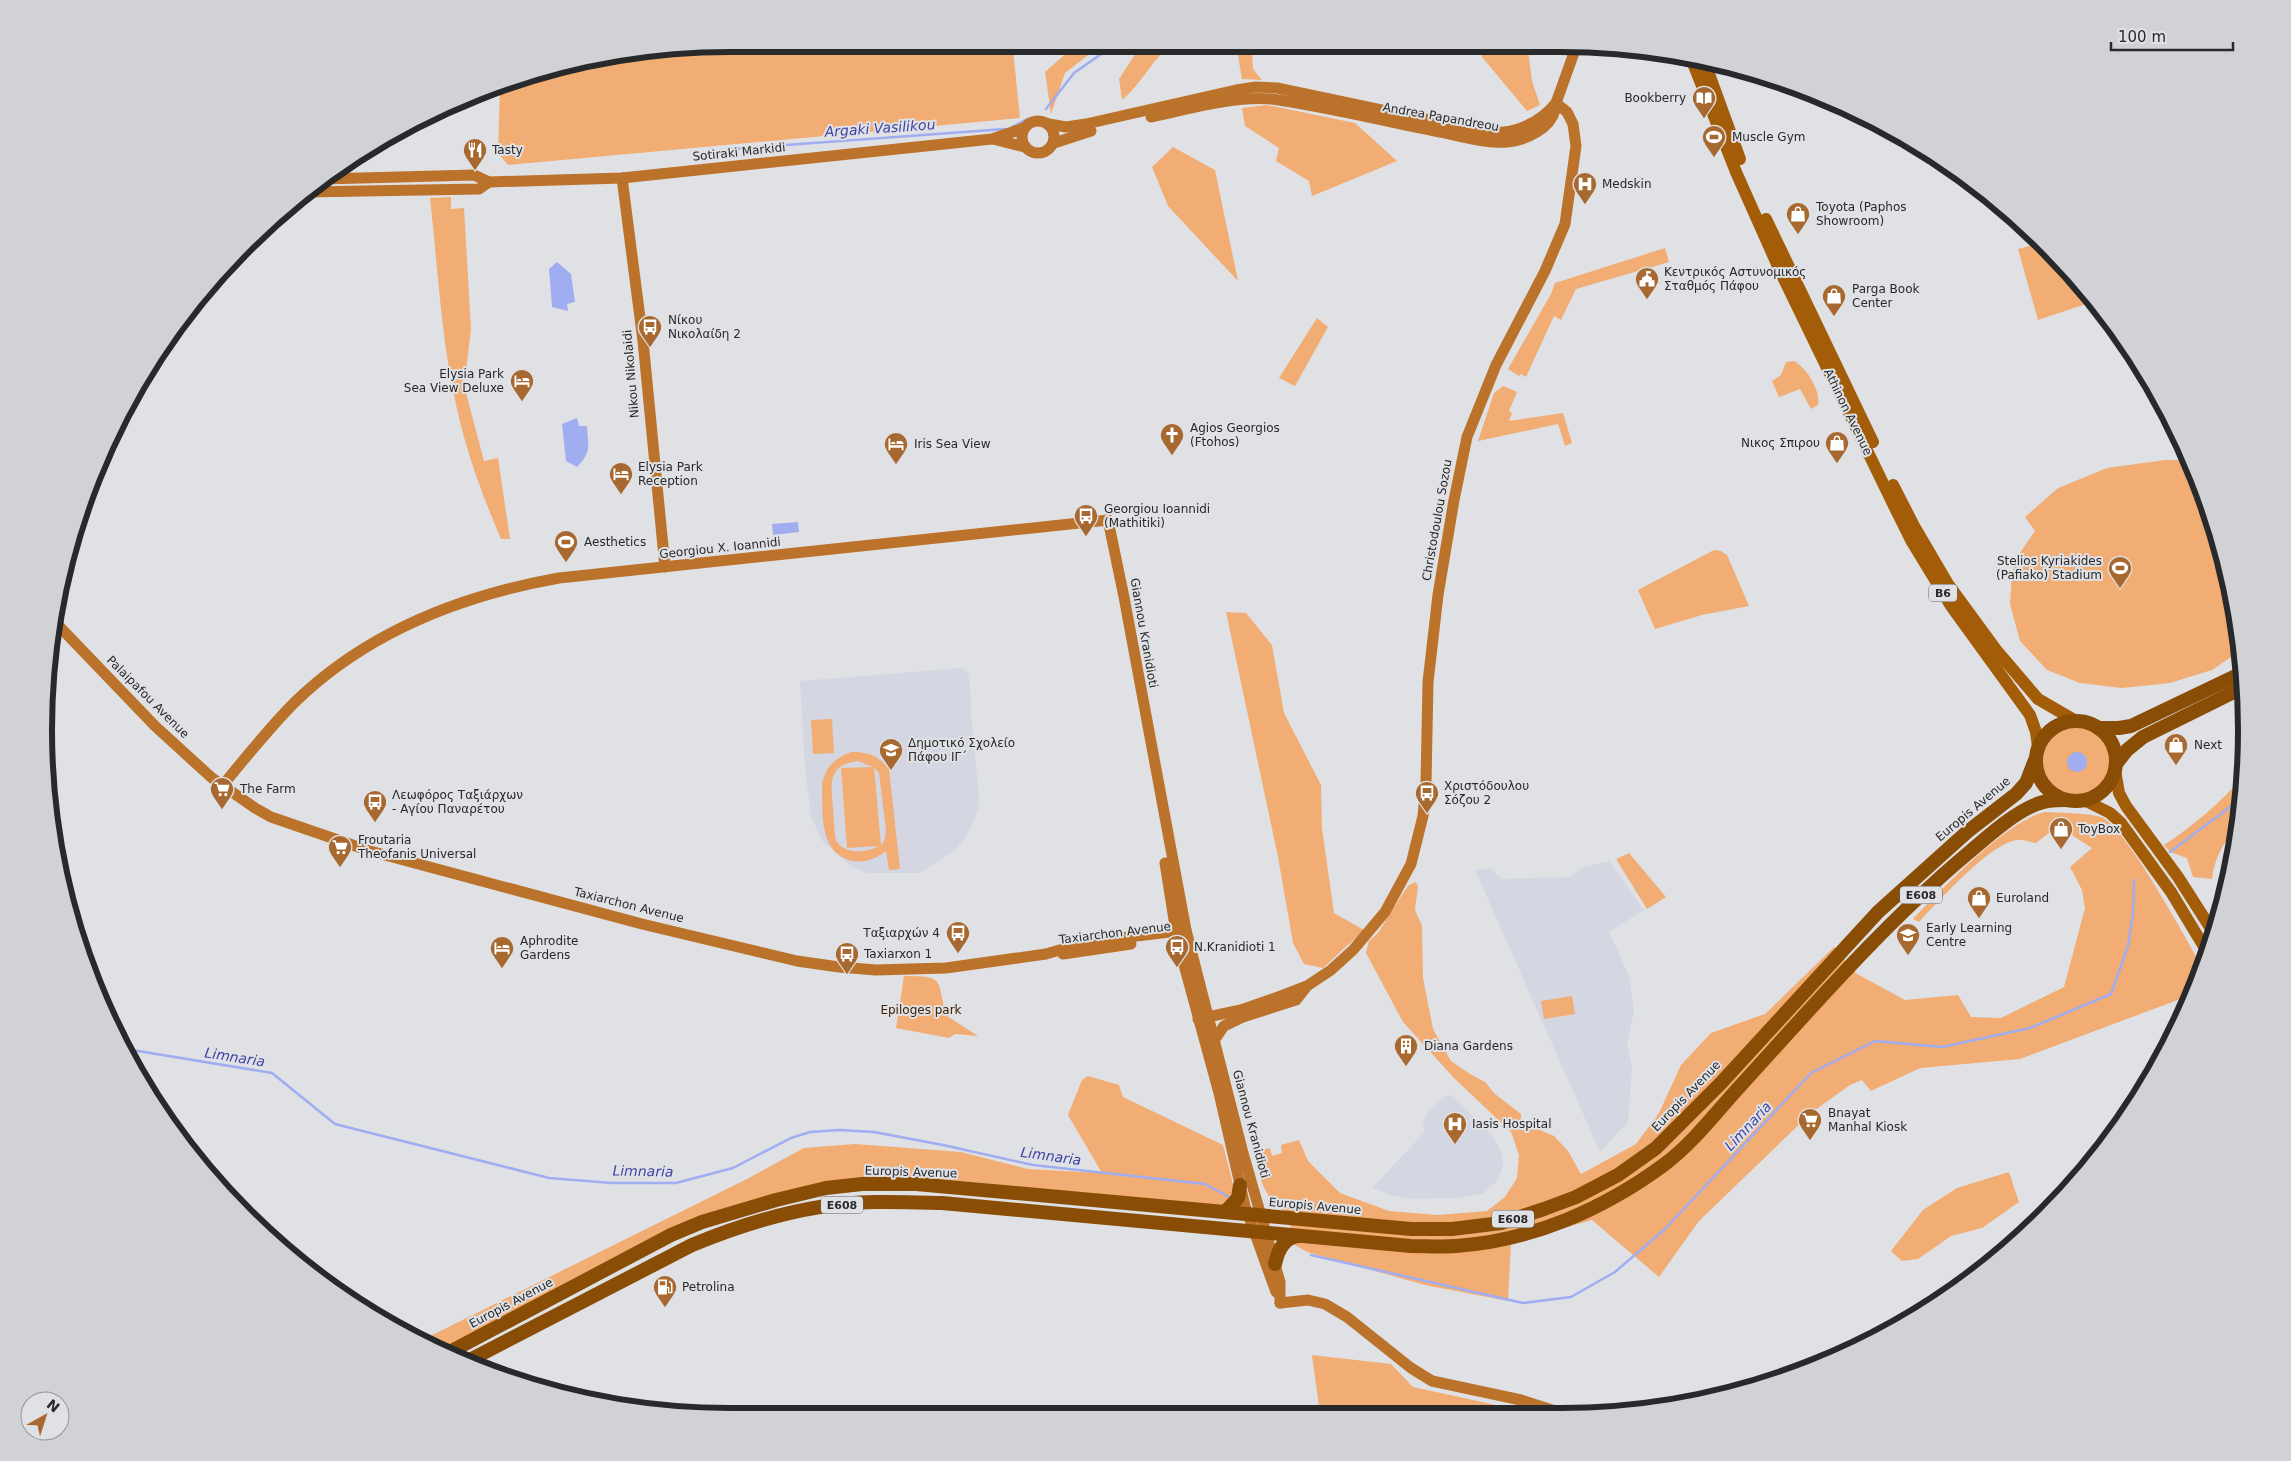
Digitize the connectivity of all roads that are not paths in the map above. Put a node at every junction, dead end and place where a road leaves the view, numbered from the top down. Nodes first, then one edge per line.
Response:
1 (1574, 53) edge
2 (1694, 66) edge
3 (1708, 69) edge
4 (1556, 103) junction
5 (1049, 124) junction
6 (1024, 128) junction
7 (992, 139) junction
8 (1054, 143) junction
9 (1026, 147) junction
10 (622, 178) junction
11 (338, 179) edge
12 (489, 182) junction
13 (320, 192) edge
14 (1108, 520) joint
15 (665, 567) junction
16 (61, 627) edge
17 (2236, 676) edge
18 (2237, 690) edge
19 (2076, 721) junction
20 (2098, 728) junction
21 (1151, 750) junction
22 (2036, 754) junction
23 (2116, 767) junction
24 (223, 785) junction
25 (2066, 800) junction
26 (2086, 801) junction
27 (1173, 912) junction
28 (2209, 927) edge
29 (1151, 935) junction
30 (1182, 935) junction
31 (2203, 947) edge
32 (1046, 954) junction
33 (1308, 986) junction
34 (1247, 1015) junction
35 (1204, 1021) junction
36 (1215, 1039) junction
37 (1240, 1185) junction
38 (1225, 1212) junction
39 (1255, 1216) junction
40 (1260, 1232) junction
41 (1302, 1235) junction
42 (1275, 1264) junction
43 (1280, 1303) junction
44 (454, 1350) edge
45 (474, 1358) edge
46 (1546, 1408) edge

1 - 4 street
2 - 22 main road, Athinon Avenue / B6
3 - 19 main road, Athinon Avenue / B6
4 - 5 street, Andrea Papandreou
4 - 8 street, Andrea Papandreou
4 - 33 street, Christodoulou Sozou
5 - 6 street
5 - 8 street
6 - 7 street, Sotiraki Markidi
6 - 9 street
7 - 9 street, Sotiraki Markidi
7 - 10 street, Sotiraki Markidi
8 - 9 street
10 - 12 street, Sotiraki Markidi
10 - 15 street, Nikou Nikolaidi
11 - 12 street, Sotiraki Markidi
12 - 13 street, Sotiraki Markidi
14 - 15 street, Georgiou X. Ioannidi
14 - 21 street, Giannou Kranidioti
15 - 24 street, Georgiou X. Ioannidi
16 - 24 street, Palaipafou Avenue
17 - 20 highway
18 - 23 highway
19 - 20 highway
19 - 22 highway, E608
20 - 23 highway
21 - 27 street, Giannou Kranidioti
21 - 30 street, Giannou Kranidioti
22 - 25 highway, E608
22 - 39 highway, Europis Avenue / E608
23 - 26 highway
23 - 28 main road
24 - 32 street, Taxiarchon Avenue
25 - 26 highway, E608
25 - 41 highway, E608
26 - 31 main road
27 - 29 street
27 - 30 street, Giannou Kranidioti
29 - 30 street, Taxiarchon Avenue
29 - 32 street, Taxiarchon Avenue
30 - 32 street, Taxiarchon Avenue
30 - 35 street, Giannou Kranidioti
33 - 34 street, Christodoulou Sozou
33 - 35 street, Christodoulou Sozou
34 - 35 street, Christodoulou Sozou
34 - 36 street
35 - 36 street, Giannou Kranidioti
35 - 37 street, Giannou Kranidioti
36 - 39 street, Giannou Kranidioti
37 - 38 highway
37 - 39 street, Giannou Kranidioti
38 - 39 highway, Europis Avenue / E608
38 - 44 highway, Europis Avenue / E608
39 - 40 street, Giannou Kranidioti
40 - 41 highway, E608
40 - 42 street
40 - 43 street
40 - 45 highway, E608
41 - 42 highway
42 - 43 street
43 - 46 street

